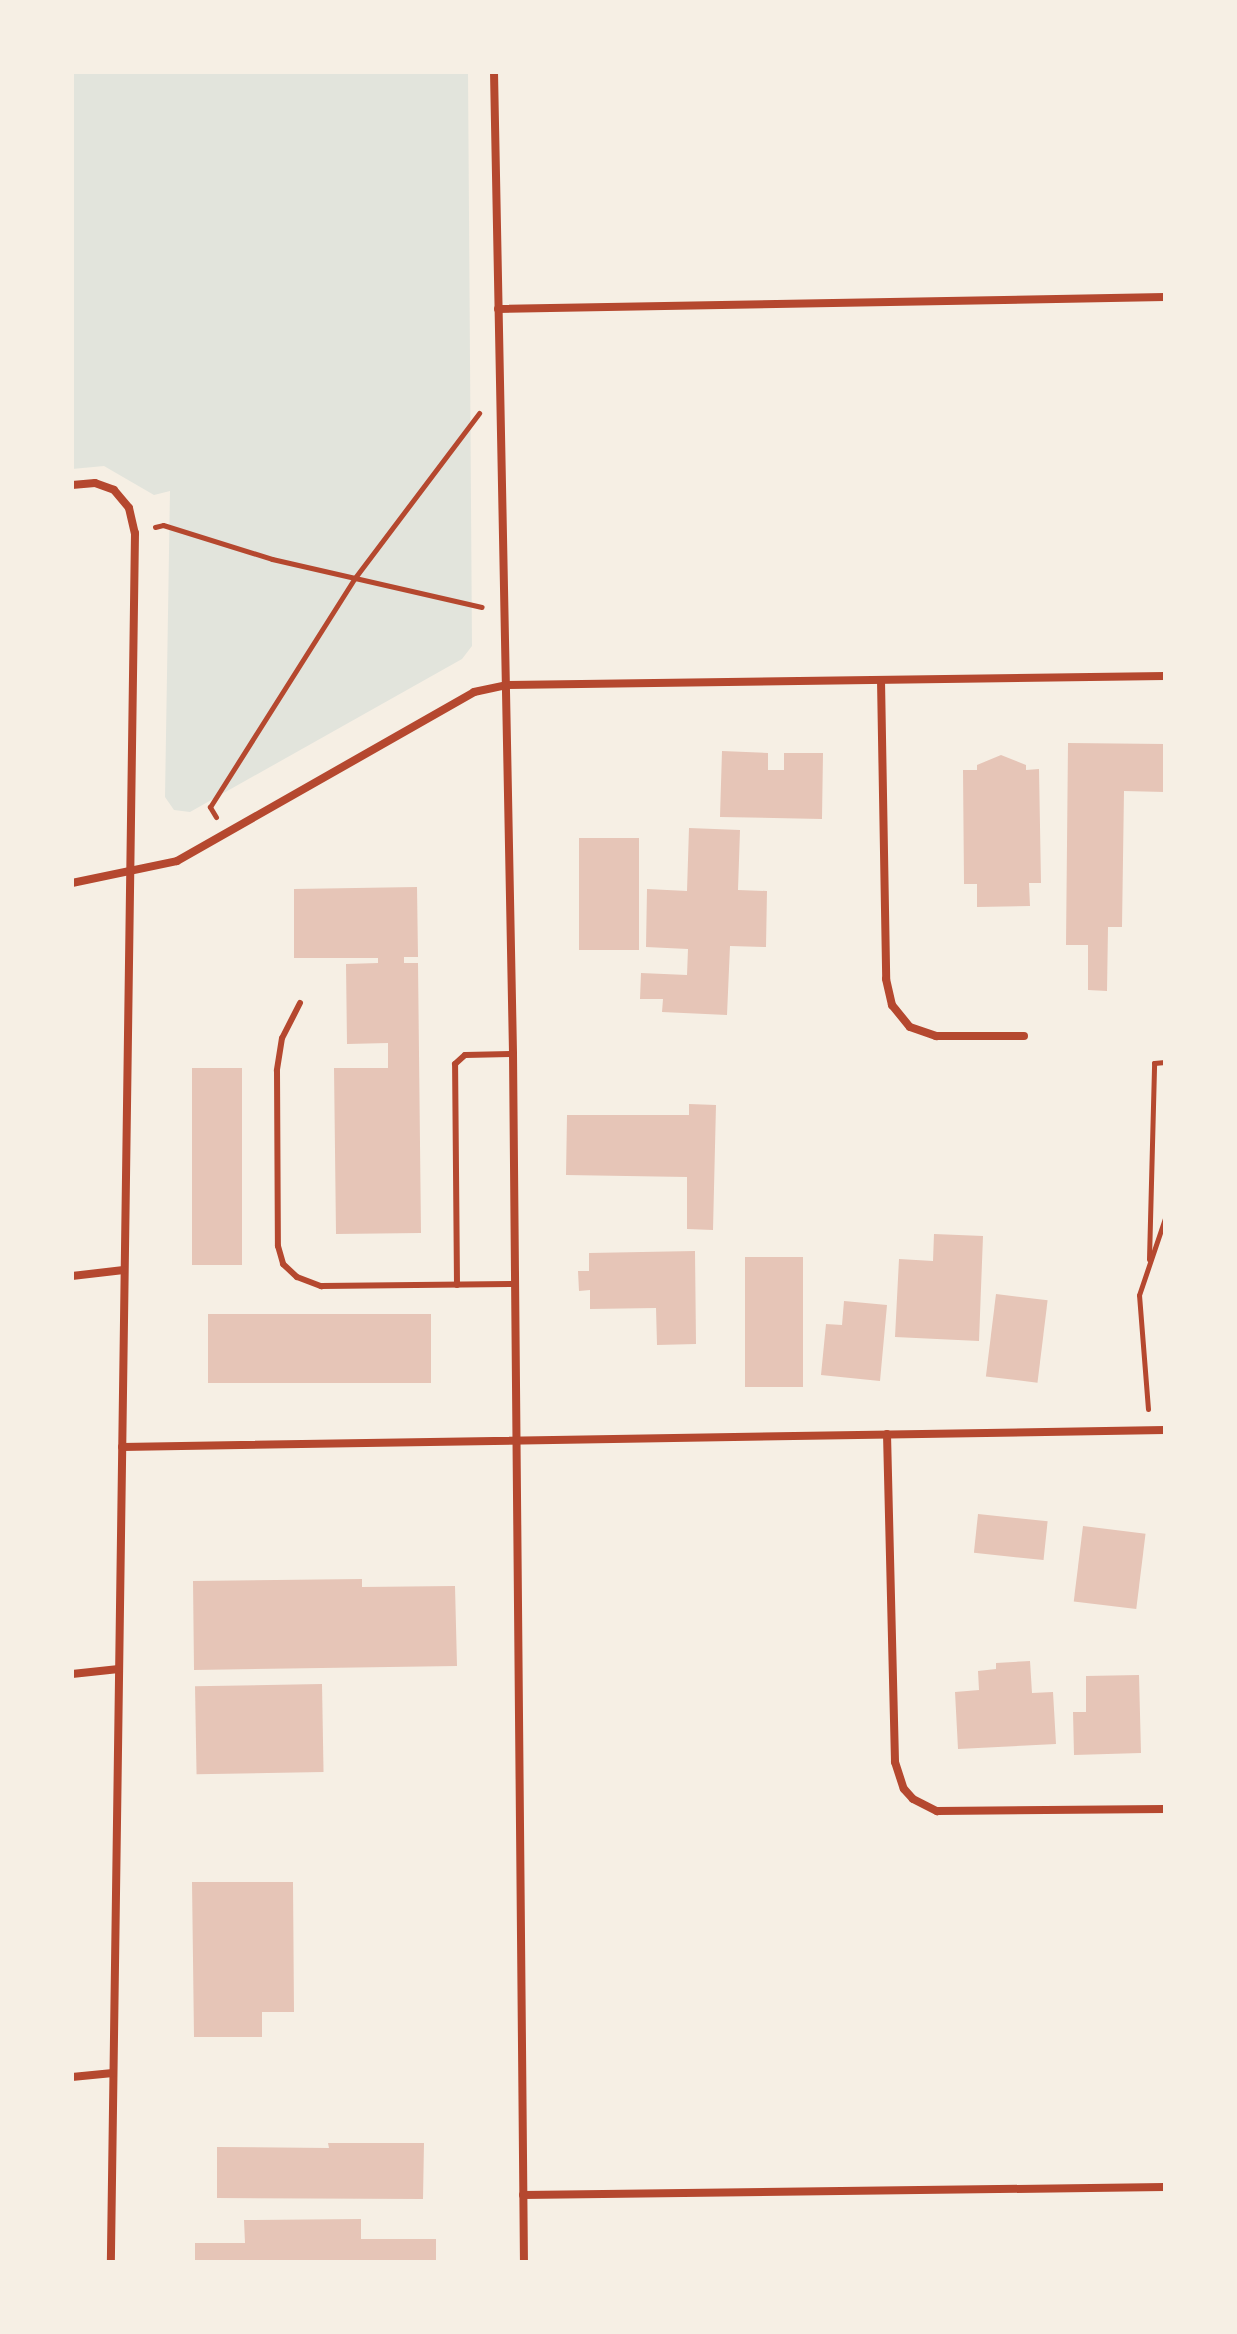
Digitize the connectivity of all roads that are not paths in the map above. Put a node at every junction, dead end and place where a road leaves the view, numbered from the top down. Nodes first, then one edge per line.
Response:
1 (494, 72) edge
2 (1165, 297) edge
3 (498, 309) junction
4 (72, 485) edge
5 (1165, 676) edge
6 (881, 680) junction
7 (506, 685) junction
8 (130, 872) junction
9 (72, 883) edge
10 (300, 1003) dead end
11 (1024, 1036) dead end
12 (513, 1054) junction
13 (124, 1270) junction
14 (72, 1276) edge
15 (513, 1284) junction
16 (457, 1285) junction
17 (1165, 1430) edge
18 (887, 1434) junction
19 (514, 1440) junction
20 (122, 1447) junction
21 (119, 1669) junction
22 (72, 1674) edge
23 (1165, 1809) edge
24 (113, 2073) junction
25 (72, 2077) edge
26 (1165, 2187) edge
27 (523, 2195) junction
28 (111, 2262) edge
29 (524, 2262) edge

1 - 3 street
2 - 3 street
3 - 7 street
4 - 8 street
5 - 6 street
6 - 7 street
6 - 11 street
7 - 8 street
7 - 12 street
8 - 9 street
8 - 13 street
10 - 16 lane
12 - 15 street
12 - 16 lane
13 - 14 street
13 - 20 street
15 - 16 lane
15 - 19 street
17 - 18 street
18 - 19 street
18 - 23 street
19 - 20 street
19 - 27 street
20 - 21 street
21 - 22 street
21 - 24 street
24 - 25 street
24 - 28 street
26 - 27 street
27 - 29 street

